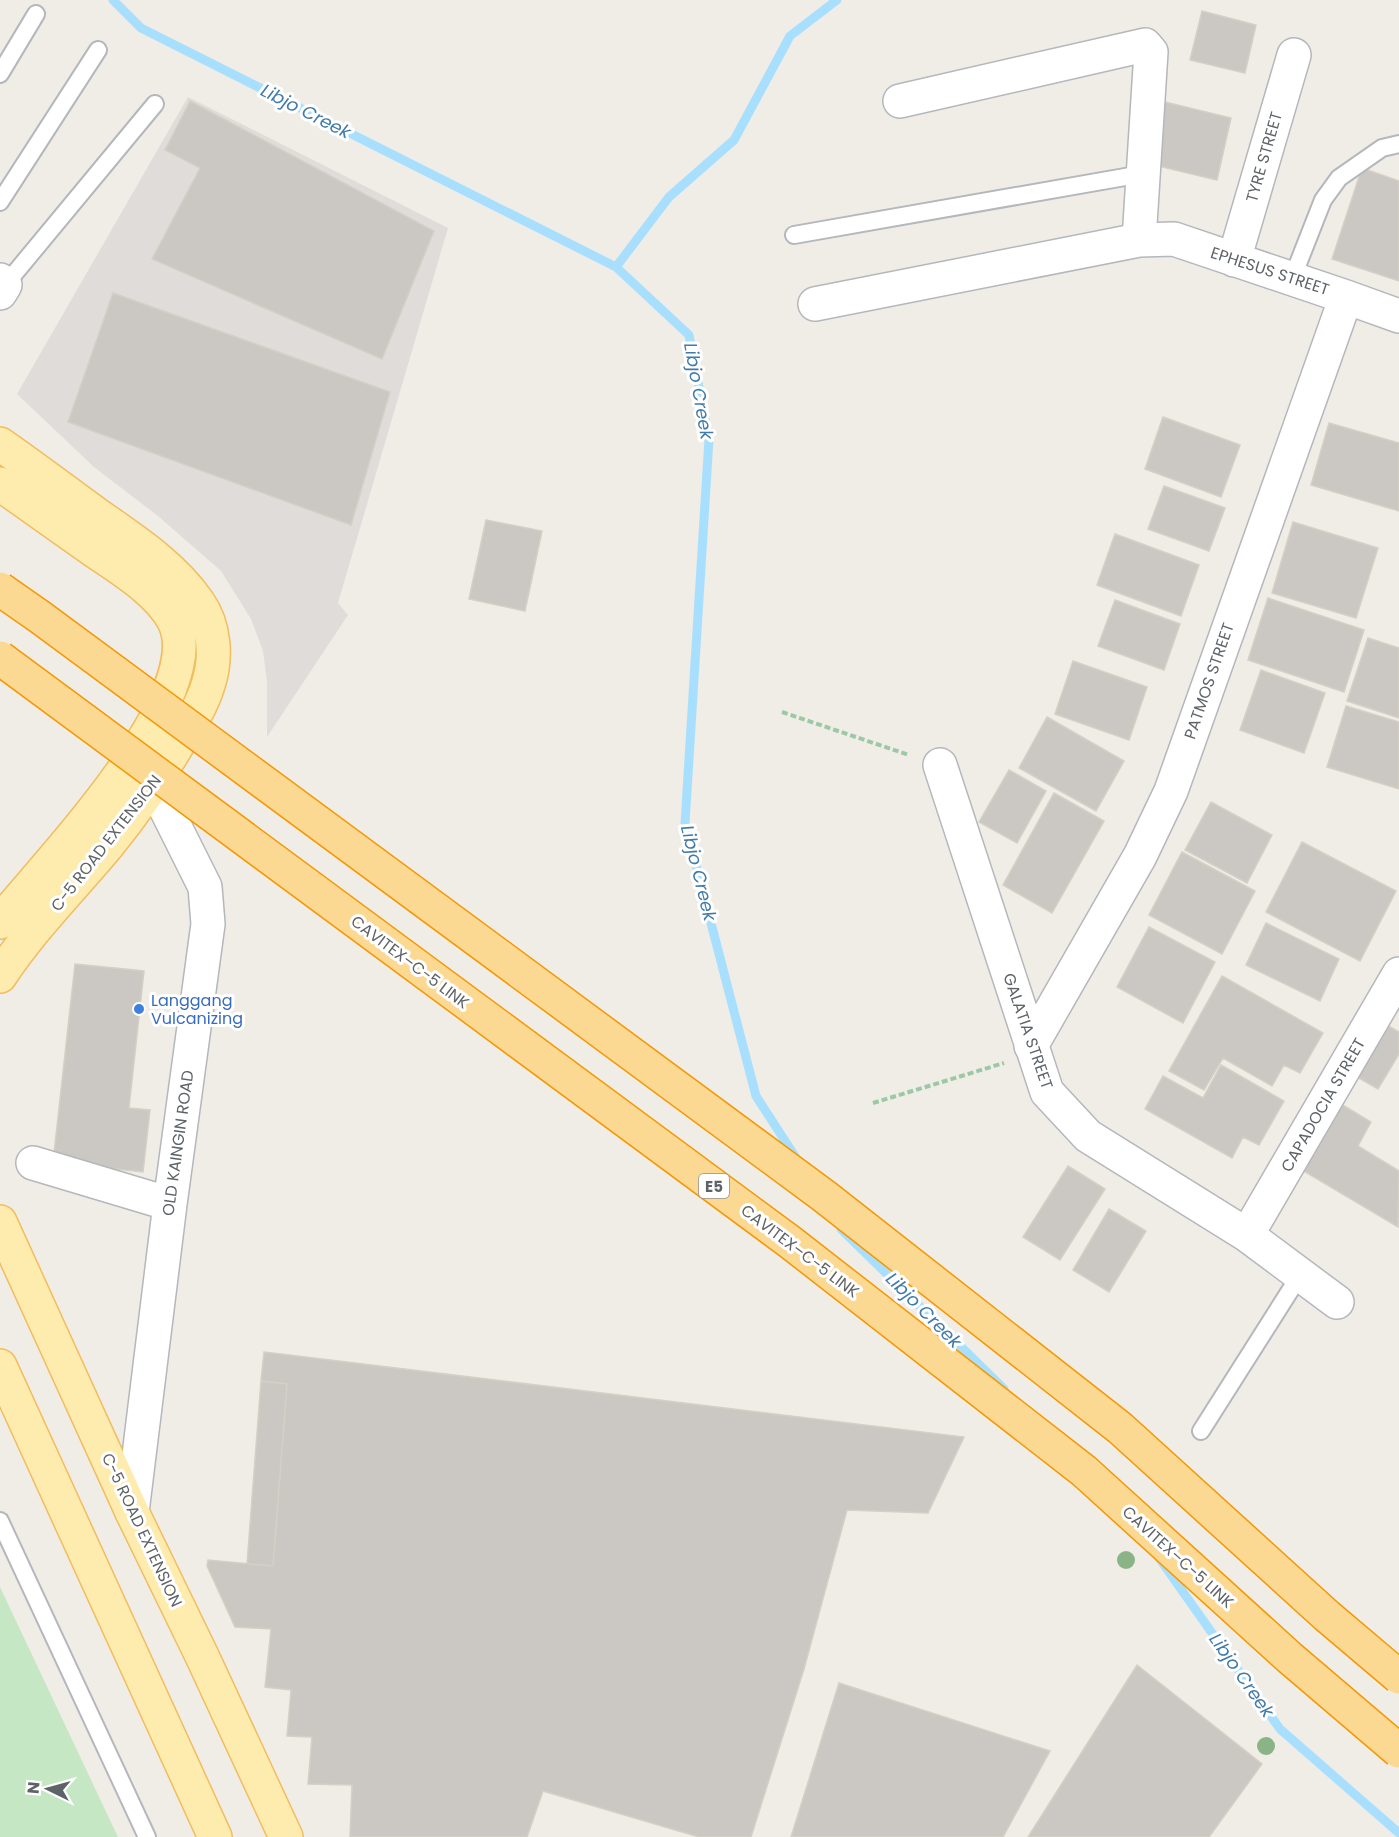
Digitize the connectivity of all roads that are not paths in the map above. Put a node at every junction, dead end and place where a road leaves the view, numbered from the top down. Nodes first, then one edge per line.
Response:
1 (36, 14) dead end
2 (98, 50) dead end
3 (1293, 55) dead end
4 (0, 74) edge
5 (900, 101) dead end
6 (155, 104) dead end
7 (1399, 144) edge
8 (1142, 174) junction
9 (0, 202) edge
10 (794, 235) dead end
11 (1139, 240) junction
12 (1234, 260) junction
13 (1292, 279) junction
14 (2, 286) edge
15 (1346, 297) junction
16 (815, 304) dead end
17 (1399, 316) edge
18 (0, 444) edge
19 (0, 484) edge
20 (0, 590) edge
21 (0, 658) edge
22 (940, 765) road end
23 (153, 785) junction
24 (0, 921) edge
25 (1399, 974) edge
26 (0, 976) edge
27 (1033, 1050) junction
28 (33, 1163) dead end
29 (170, 1204) junction
30 (0, 1222) edge
31 (1247, 1235) junction
32 (1300, 1275) junction
33 (1337, 1302) dead end
34 (0, 1365) edge
35 (1201, 1431) dead end
36 (132, 1512) junction
37 (0, 1521) edge
38 (1399, 1677) edge
39 (1399, 1751) edge
40 (147, 1837) edge
41 (215, 1837) edge
42 (286, 1837) edge

1 - 4 lane
2 - 9 lane
3 - 12 street, TYRE STREET
5 - 8 street
6 - 14 lane
7 - 13 lane
8 - 10 lane
8 - 11 street
11 - 12 street, EPHESUS STREET
11 - 16 street, EPHESUS STREET
12 - 13 street, EPHESUS STREET
13 - 15 street, EPHESUS STREET
15 - 17 street, EPHESUS STREET
15 - 27 street, PATMOS STREET
18 - 23 main road, C-5 ROAD EXTENSION
19 - 24 main road, C-5 ROAD EXTENSION
20 - 38 highway, bridge
21 - 39 highway, CAVITEX–C-5 LINK / E5, bridge
22 - 27 street, GALATIA STREET
23 - 26 main road, C-5 ROAD EXTENSION
23 - 29 street, OLD KAINGIN ROAD
25 - 31 street, CAPADOCIA STREET
27 - 31 street, GALATIA STREET
28 - 29 street
29 - 36 street, OLD KAINGIN ROAD
30 - 36 main road, C-5 ROAD EXTENSION
31 - 32 street, GALATIA STREET
32 - 33 street, GALATIA STREET
32 - 35 lane
34 - 41 main road
36 - 42 main road, C-5 ROAD EXTENSION
37 - 40 lane

